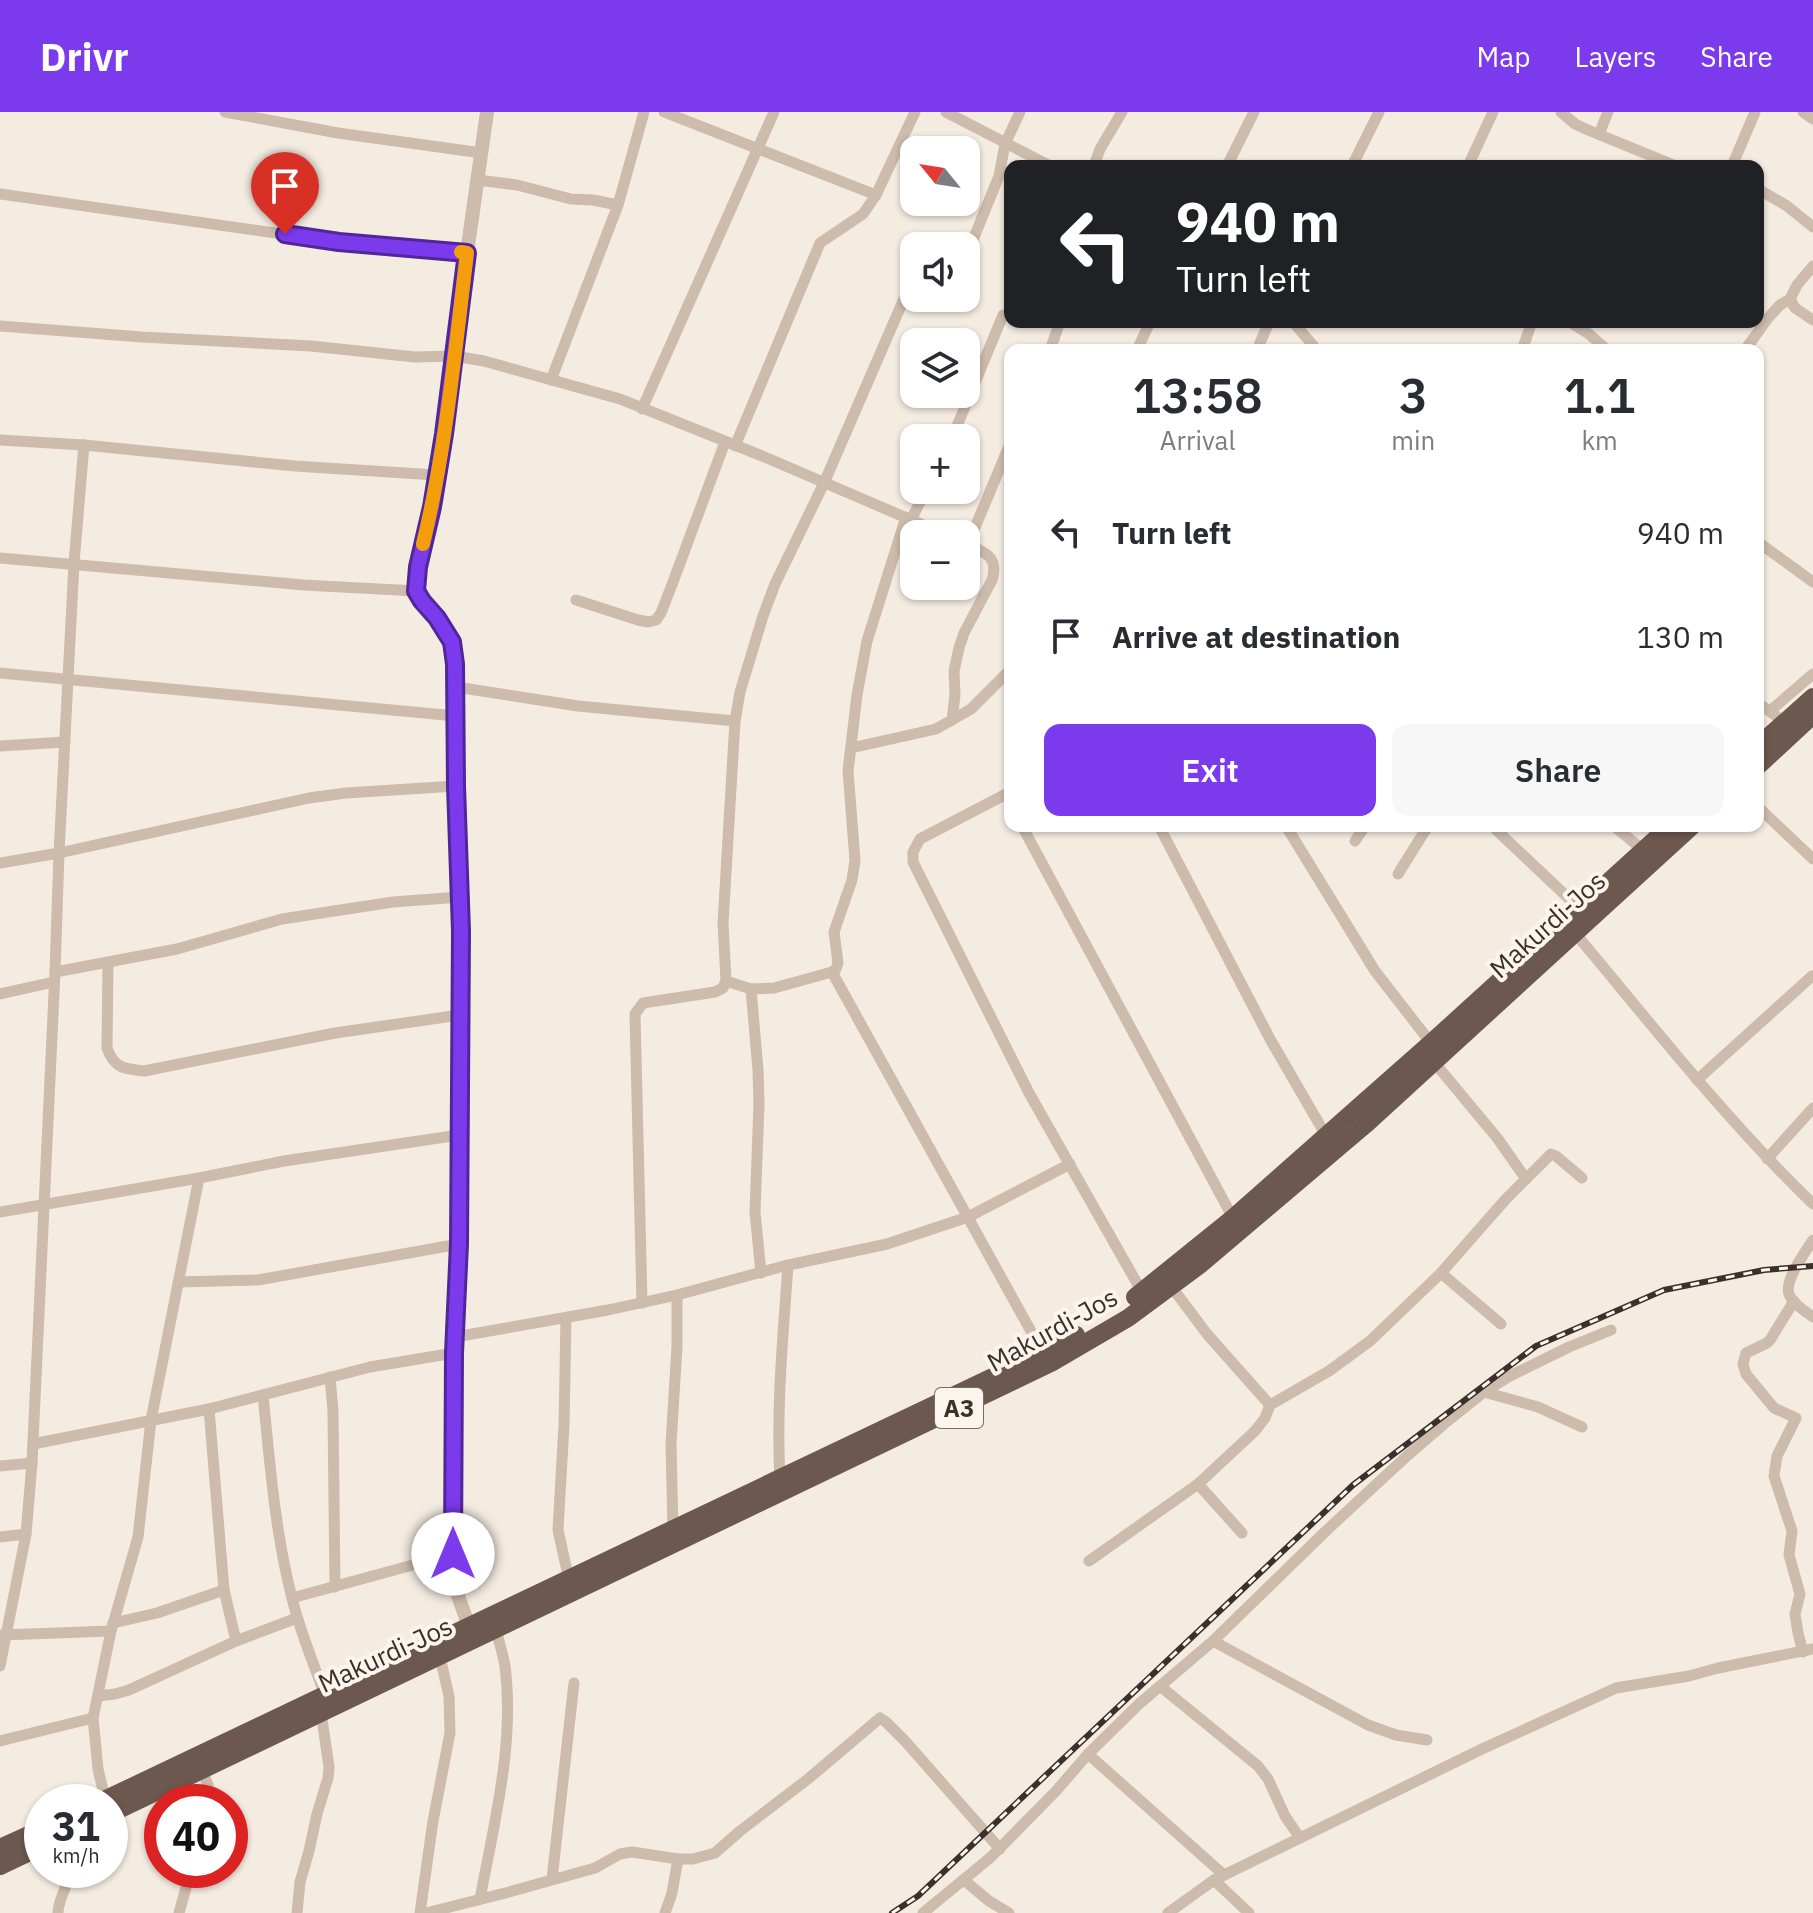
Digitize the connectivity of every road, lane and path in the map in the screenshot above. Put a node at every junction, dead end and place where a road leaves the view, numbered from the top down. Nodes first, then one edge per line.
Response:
1 (225, 112) edge
2 (487, 112) edge
3 (644, 112) edge
4 (664, 112) edge
5 (774, 112) edge
6 (915, 112) edge
7 (946, 112) edge
8 (1020, 112) edge
9 (1122, 112) edge
10 (1254, 112) edge
11 (1379, 112) edge
12 (1493, 112) edge
13 (1561, 112) edge
14 (1608, 112) edge
15 (1755, 112) edge
16 (1803, 112) edge
17 (1813, 119) edge
18 (1599, 134) junction
19 (1005, 144) junction
20 (757, 148) junction
21 (482, 153) junction
22 (1038, 160) edge
23 (1096, 160) edge
24 (1230, 160) edge
25 (1355, 160) edge
26 (1471, 160) edge
27 (1662, 160) edge
28 (1735, 160) edge
29 (478, 180) junction
30 (1764, 192) edge
31 (0, 194) edge
32 (876, 195) junction
33 (618, 205) junction
34 (1813, 227) edge
35 (976, 232) edge
36 (467, 253) junction
37 (1813, 266) edge
38 (1790, 299) junction
39 (900, 308) edge
40 (1003, 315) dead end
41 (1813, 320) edge
42 (1764, 324) edge
43 (0, 326) edge
44 (1298, 328) edge
45 (1580, 328) edge
46 (1312, 344) edge
47 (1600, 344) edge
48 (454, 356) junction
49 (551, 380) junction
50 (642, 409) junction
51 (958, 424) edge
52 (0, 440) edge
53 (730, 444) junction
54 (84, 445) junction
55 (1004, 458) edge
56 (436, 475) junction
57 (824, 483) junction
58 (917, 504) edge
59 (908, 518) junction
60 (912, 520) edge
61 (977, 520) edge
62 (1764, 546) edge
63 (980, 551) edge
64 (0, 558) edge
65 (74, 563) junction
66 (1813, 582) edge
67 (416, 591) junction
68 (576, 600) dead end
69 (0, 673) edge
70 (1813, 674) edge
71 (1004, 676) edge
72 (69, 680) junction
73 (456, 687) junction
74 (955, 695) junction
75 (1813, 697) edge
76 (1764, 707) edge
77 (971, 709) junction
78 (1770, 711) junction
79 (1813, 715) edge
80 (456, 716) junction
81 (952, 720) junction
82 (735, 721) junction
83 (1786, 723) junction
84 (1764, 741) edge
85 (65, 742) junction
86 (0, 746) edge
87 (851, 748) junction
88 (1764, 760) edge
89 (456, 786) junction
90 (1004, 799) edge
91 (1764, 813) edge
92 (1025, 832) edge
93 (1162, 832) edge
94 (1290, 832) edge
95 (1361, 832) edge
96 (1424, 832) edge
97 (1498, 832) edge
98 (1621, 832) edge
99 (1663, 832) edge
100 (1685, 832) edge
101 (1355, 841) dead end
102 (1643, 850) junction
103 (59, 853) junction
104 (1813, 859) edge
105 (0, 863) edge
106 (1398, 874) dead end
107 (460, 897) junction
108 (1579, 908) junction
109 (1575, 933) junction
110 (108, 963) junction
111 (832, 972) junction
112 (1812, 976) edge
113 (55, 977) junction
114 (726, 981) junction
115 (751, 989) junction
116 (0, 994) edge
117 (460, 1015) junction
118 (1431, 1043) junction
119 (1434, 1062) junction
120 (1697, 1080) junction
121 (1813, 1108) edge
122 (459, 1135) junction
123 (1330, 1143) junction
124 (1767, 1159) junction
125 (1070, 1164) junction
126 (199, 1178) junction
127 (1582, 1178) dead end
128 (1526, 1179) junction
129 (1813, 1204) edge
130 (44, 1205) junction
131 (0, 1212) edge
132 (968, 1217) junction
133 (1233, 1218) junction
134 (1813, 1240) edge
135 (459, 1244) junction
136 (788, 1265) junction
137 (761, 1273) junction
138 (1441, 1273) junction
139 (178, 1282) junction
140 (1171, 1286) junction
141 (1142, 1292) junction
142 (677, 1295) junction
143 (1794, 1301) junction
144 (642, 1303) junction
145 (1813, 1317) edge
146 (566, 1318) junction
147 (1501, 1324) dead end
148 (1611, 1330) dead end
149 (455, 1337) junction
150 (454, 1353) junction
151 (1043, 1353) junction
152 (330, 1377) junction
153 (1484, 1392) junction
154 (263, 1395) junction
155 (1270, 1405) junction
156 (209, 1409) junction
157 (151, 1420) junction
158 (1582, 1427) dead end
159 (33, 1444) junction
160 (32, 1463) junction
161 (0, 1466) edge
162 (780, 1479) junction
163 (1198, 1484) junction
164 (673, 1530) junction
165 (1242, 1533) dead end
166 (26, 1534) junction
167 (0, 1537) edge
168 (453, 1554) junction
169 (1089, 1561) dead end
170 (569, 1580) junction
171 (335, 1587) junction
172 (224, 1590) junction
173 (292, 1598) junction
174 (297, 1618) junction
175 (112, 1627) junction
176 (496, 1630) junction
177 (471, 1634) junction
178 (3, 1635) edge
179 (236, 1641) junction
180 (1213, 1641) junction
181 (1808, 1650) edge
182 (440, 1657) junction
183 (0, 1666) edge
184 (574, 1683) dead end
185 (1160, 1686) junction
186 (98, 1696) junction
187 (323, 1704) junction
188 (93, 1718) junction
189 (1427, 1740) dead end
190 (0, 1741) edge
191 (1088, 1754) junction
192 (202, 1770) junction
193 (101, 1784) edge
194 (208, 1784) edge
195 (128, 1794) edge
196 (128, 1797) edge
197 (1300, 1838) junction
198 (24, 1842) edge
199 (1000, 1849) junction
200 (24, 1851) edge
201 (1, 1858) edge
202 (678, 1859) junction
203 (1219, 1877) junction
204 (552, 1879) junction
205 (964, 1880) junction
206 (65, 1888) edge
207 (186, 1888) edge
208 (480, 1899) junction
209 (58, 1913) edge
210 (179, 1913) edge
211 (297, 1913) edge
212 (420, 1913) edge
213 (426, 1913) edge
214 (665, 1913) edge
215 (923, 1913) edge
216 (1009, 1913) edge
217 (1168, 1913) edge
218 (1249, 1913) edge

1 - 21 street
2 - 21 street
3 - 33 street
4 - 20 street
5 - 20 street
6 - 32 street
7 - 19 street
8 - 19 street
9 - 23 street
10 - 24 street
11 - 25 street
12 - 26 street
13 - 18 street
14 - 18 street
15 - 28 street
16 - 17 street
18 - 27 street
19 - 22 street
19 - 35 street
20 - 32 street
20 - 50 street
21 - 29 street
29 - 33 street
29 - 36 street
30 - 34 street
31 - 36 street
32 - 53 street
33 - 49 street
36 - 48 street
37 - 38 street
38 - 41 street
38 - 42 street
39 - 57 street
40 - 51 street
43 - 48 street
44 - 46 street
45 - 47 street
48 - 49 street
48 - 56 street
49 - 50 street
50 - 53 street
52 - 54 street
53 - 57 street
53 - 68 street
54 - 56 street
54 - 65 street
55 - 61 street
56 - 67 street
57 - 59 street
57 - 82 street
58 - 59 street
59 - 60 street
59 - 87 street
62 - 66 street
63 - 74 street
64 - 65 street
65 - 67 street
65 - 72 street
67 - 73 street
69 - 72 street
70 - 78 street
71 - 77 street
72 - 80 street
72 - 85 street
73 - 80 street
73 - 82 street
74 - 77 street
74 - 81 street
75 - 83 highway
76 - 78 street
77 - 81 street
78 - 83 street
79 - 88 highway
80 - 89 street
81 - 87 street
82 - 114 street
83 - 84 highway
85 - 86 street
85 - 103 street
87 - 111 street
89 - 103 street
89 - 107 street
90 - 125 street
91 - 104 street
92 - 133 street
93 - 123 street
94 - 118 street
95 - 101 street
96 - 106 street
97 - 108 street
98 - 102 street
99 - 102 highway, Makurdi-Jos / A3
100 - 109 highway, Makurdi-Jos / A3
102 - 108 highway, Makurdi-Jos / A3
103 - 105 street
103 - 113 street
107 - 110 street
107 - 117 street
108 - 118 highway, Makurdi-Jos / A3
109 - 119 highway, Makurdi-Jos / A3
109 - 120 street
110 - 113 street
110 - 117 street
111 - 115 street
111 - 132 street
112 - 120 street
113 - 116 street
113 - 130 street
114 - 115 street
114 - 144 street
115 - 137 street
117 - 122 street
118 - 123 highway, Makurdi-Jos / A3
119 - 123 highway, Makurdi-Jos / A3
119 - 128 street
120 - 124 street
121 - 124 street
122 - 126 street
122 - 135 street
123 - 133 highway, Makurdi-Jos / A3
123 - 140 highway, Makurdi-Jos / A3
124 - 129 street
125 - 132 street
125 - 141 street
126 - 130 street
126 - 139 street
127 - 128 street
128 - 138 street
130 - 131 street
130 - 159 street
132 - 136 street
132 - 151 street
133 - 141 highway, Makurdi-Jos / A3
134 - 143 street
135 - 139 street
135 - 149 street
136 - 137 street
136 - 162 street
137 - 142 street
138 - 147 street
138 - 155 street
139 - 157 street
140 - 155 street
140 - 176 highway, Makurdi-Jos / A3
141 - 151 highway, Makurdi-Jos / A3
142 - 144 street
142 - 164 street
143 - 145 street
143 - 181 street
144 - 146 street
146 - 149 street
146 - 170 street
148 - 153 street
149 - 150 street
150 - 152 street
150 - 168 street
151 - 162 highway, Makurdi-Jos / A3
152 - 154 street
152 - 171 street
153 - 158 street
153 - 180 street
154 - 156 street
154 - 173 street
155 - 163 street
156 - 157 street
156 - 172 street
157 - 159 street
157 - 175 street
159 - 160 street
160 - 161 street
160 - 166 street
162 - 164 highway, Makurdi-Jos / A3
163 - 165 street
163 - 169 street
164 - 170 highway, Makurdi-Jos / A3
166 - 167 street
166 - 178 street
168 - 171 street
168 - 177 street
170 - 177 highway, Makurdi-Jos / A3
171 - 173 street
172 - 175 street
172 - 179 street
173 - 174 street
174 - 179 street
174 - 187 street
175 - 178 street
175 - 186 street
176 - 177 highway, Makurdi-Jos / A3
176 - 208 street
177 - 182 highway, Makurdi-Jos / A3
177 - 187 highway, Makurdi-Jos / A3
178 - 183 street
179 - 186 street
180 - 185 street
180 - 189 street
181 - 197 street
182 - 187 highway, Makurdi-Jos / A3
182 - 212 street
184 - 204 street
185 - 191 street
185 - 197 street
186 - 188 street
187 - 192 highway, Makurdi-Jos / A3
187 - 195 highway, Makurdi-Jos / A3
187 - 211 street
188 - 190 street
188 - 193 street
191 - 199 street
191 - 203 street
192 - 194 street
192 - 196 highway, Makurdi-Jos / A3
197 - 203 street
198 - 201 highway
199 - 202 street
199 - 205 street
200 - 201 highway
202 - 204 street
202 - 214 street
203 - 217 street
203 - 218 street
204 - 208 street
205 - 215 street
205 - 216 street
206 - 209 street
207 - 210 street
208 - 213 street

